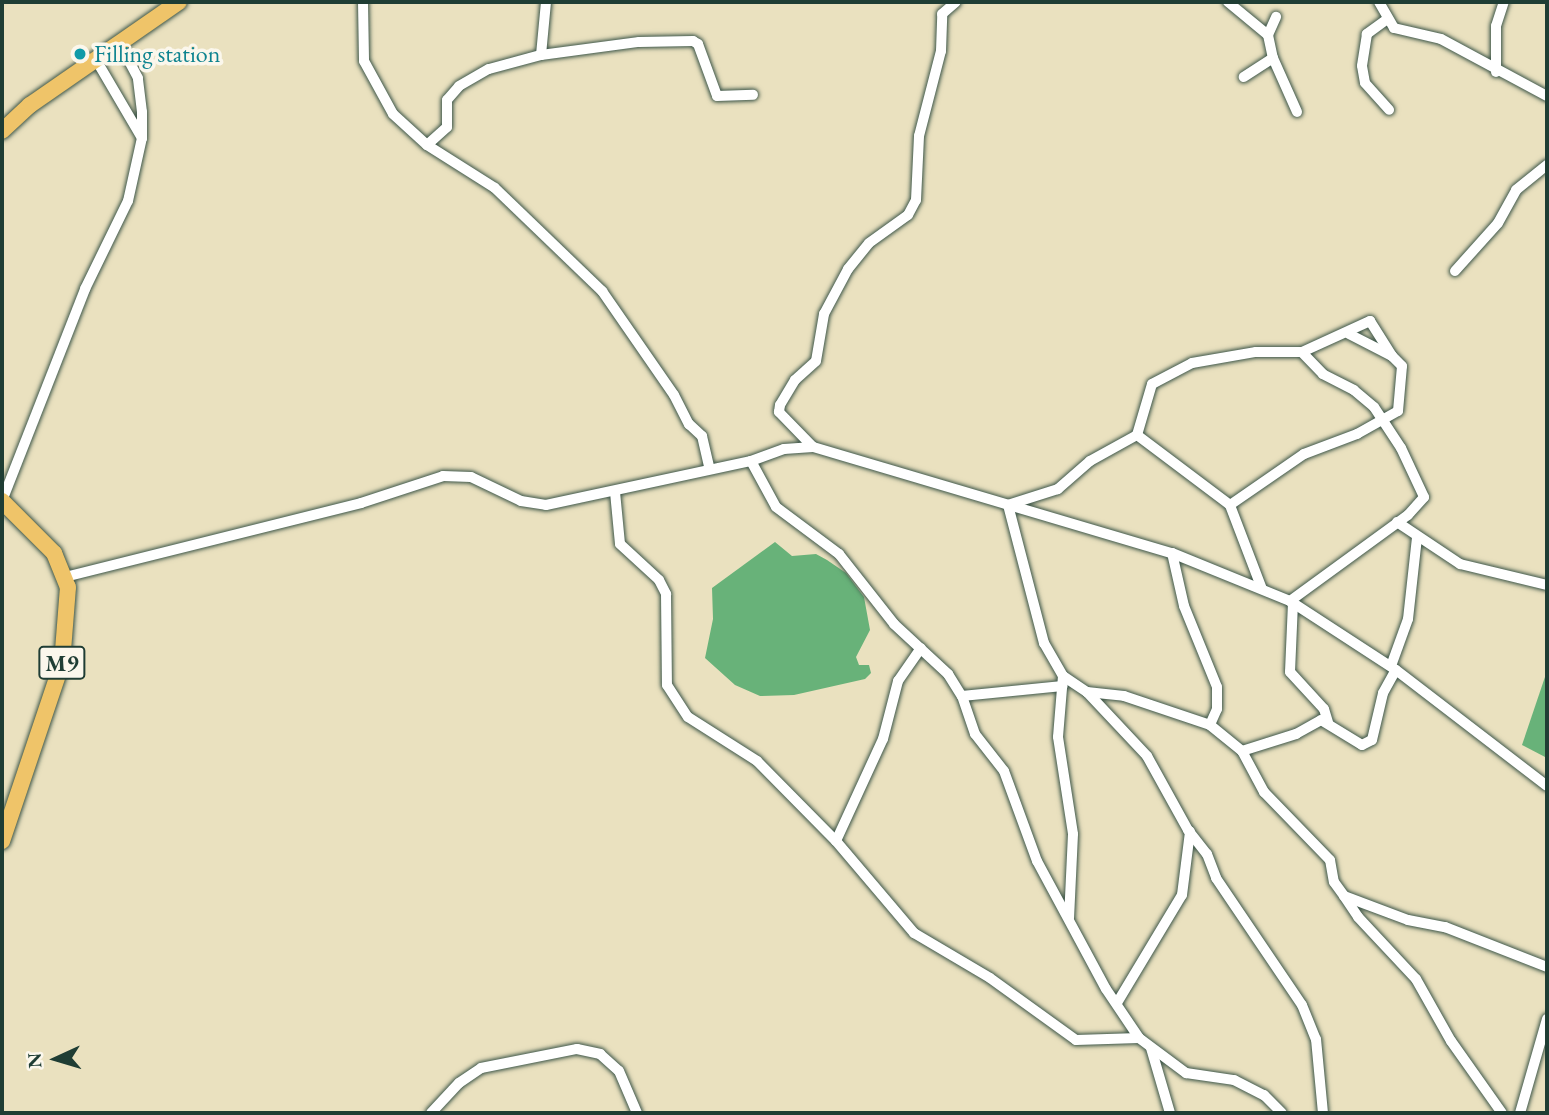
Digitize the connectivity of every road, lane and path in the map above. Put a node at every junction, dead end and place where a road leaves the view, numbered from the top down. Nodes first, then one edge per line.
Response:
1 (179, 2) edge
2 (363, 2) edge
3 (546, 2) edge
4 (956, 2) edge
5 (1228, 2) edge
6 (1379, 2) edge
7 (1504, 2) edge
8 (1276, 17) dead end
9 (1386, 20) junction
10 (1268, 36) junction
11 (119, 43) junction
12 (541, 55) junction
13 (95, 58) junction
14 (1273, 58) junction
15 (1496, 72) junction
16 (1244, 77) dead end
17 (753, 94) dead end
18 (1547, 96) edge
19 (1389, 110) dead end
20 (1297, 111) dead end
21 (2, 131) edge
22 (142, 138) junction
23 (427, 145) junction
24 (1547, 165) edge
25 (1455, 271) dead end
26 (1349, 334) junction
27 (1303, 352) junction
28 (1392, 356) junction
29 (1382, 417) junction
30 (1137, 435) junction
31 (813, 447) junction
32 (751, 461) junction
33 (709, 467) junction
34 (615, 492) junction
35 (2, 501) edge
36 (1009, 505) junction
37 (1230, 505) junction
38 (1397, 522) junction
39 (1417, 537) junction
40 (1172, 553) junction
41 (65, 577) junction
42 (1547, 585) edge
43 (1262, 589) junction
44 (1291, 602) junction
45 (921, 648) junction
46 (1393, 668) junction
47 (1063, 681) junction
48 (1087, 692) junction
49 (962, 695) junction
50 (1328, 722) junction
51 (1210, 724) junction
52 (1242, 751) junction
53 (1547, 786) edge
54 (1190, 832) junction
55 (2, 841) edge
56 (836, 842) junction
57 (1345, 896) junction
58 (1069, 918) junction
59 (1547, 967) edge
60 (1117, 1003) junction
61 (1547, 1019) edge
62 (1139, 1038) junction
63 (1151, 1048) junction
64 (1499, 1112) edge
65 (431, 1113) edge
66 (637, 1113) edge
67 (1170, 1113) edge
68 (1282, 1113) edge
69 (1323, 1113) edge
70 (1520, 1113) edge

1 - 11 main road
2 - 23 street
3 - 12 street
4 - 31 street
5 - 10 street
6 - 9 street
7 - 15 street
8 - 10 street
9 - 15 street
9 - 19 street
10 - 14 street
11 - 13 main road
11 - 22 street
12 - 17 street
12 - 23 street
13 - 21 main road
13 - 22 street
14 - 16 street
14 - 20 street
15 - 18 street
22 - 35 street
23 - 33 street
24 - 25 street
26 - 27 street
26 - 28 street
26 - 28 street
27 - 29 street
27 - 30 street
28 - 29 street
29 - 37 street
29 - 38 street
30 - 36 street
30 - 37 street
31 - 32 street
31 - 36 street
32 - 33 street
32 - 45 street
33 - 34 street
34 - 41 street
34 - 56 street
35 - 41 main road, M9
36 - 40 street
36 - 47 street
37 - 43 street
38 - 39 street
38 - 44 street
39 - 42 street
39 - 46 street
40 - 43 street
40 - 51 street
41 - 55 main road, M9
43 - 44 street
44 - 46 street
44 - 50 street
45 - 49 street
45 - 56 street
46 - 50 street
46 - 53 street
47 - 48 street
47 - 49 street
47 - 58 street
48 - 51 street
48 - 54 street
49 - 58 street
50 - 52 street
51 - 52 street
52 - 57 street
54 - 60 street
54 - 69 street
56 - 62 street
57 - 59 street
57 - 64 street
58 - 60 street
60 - 62 street
61 - 70 street
62 - 63 street
63 - 67 street
63 - 68 street
65 - 66 street

